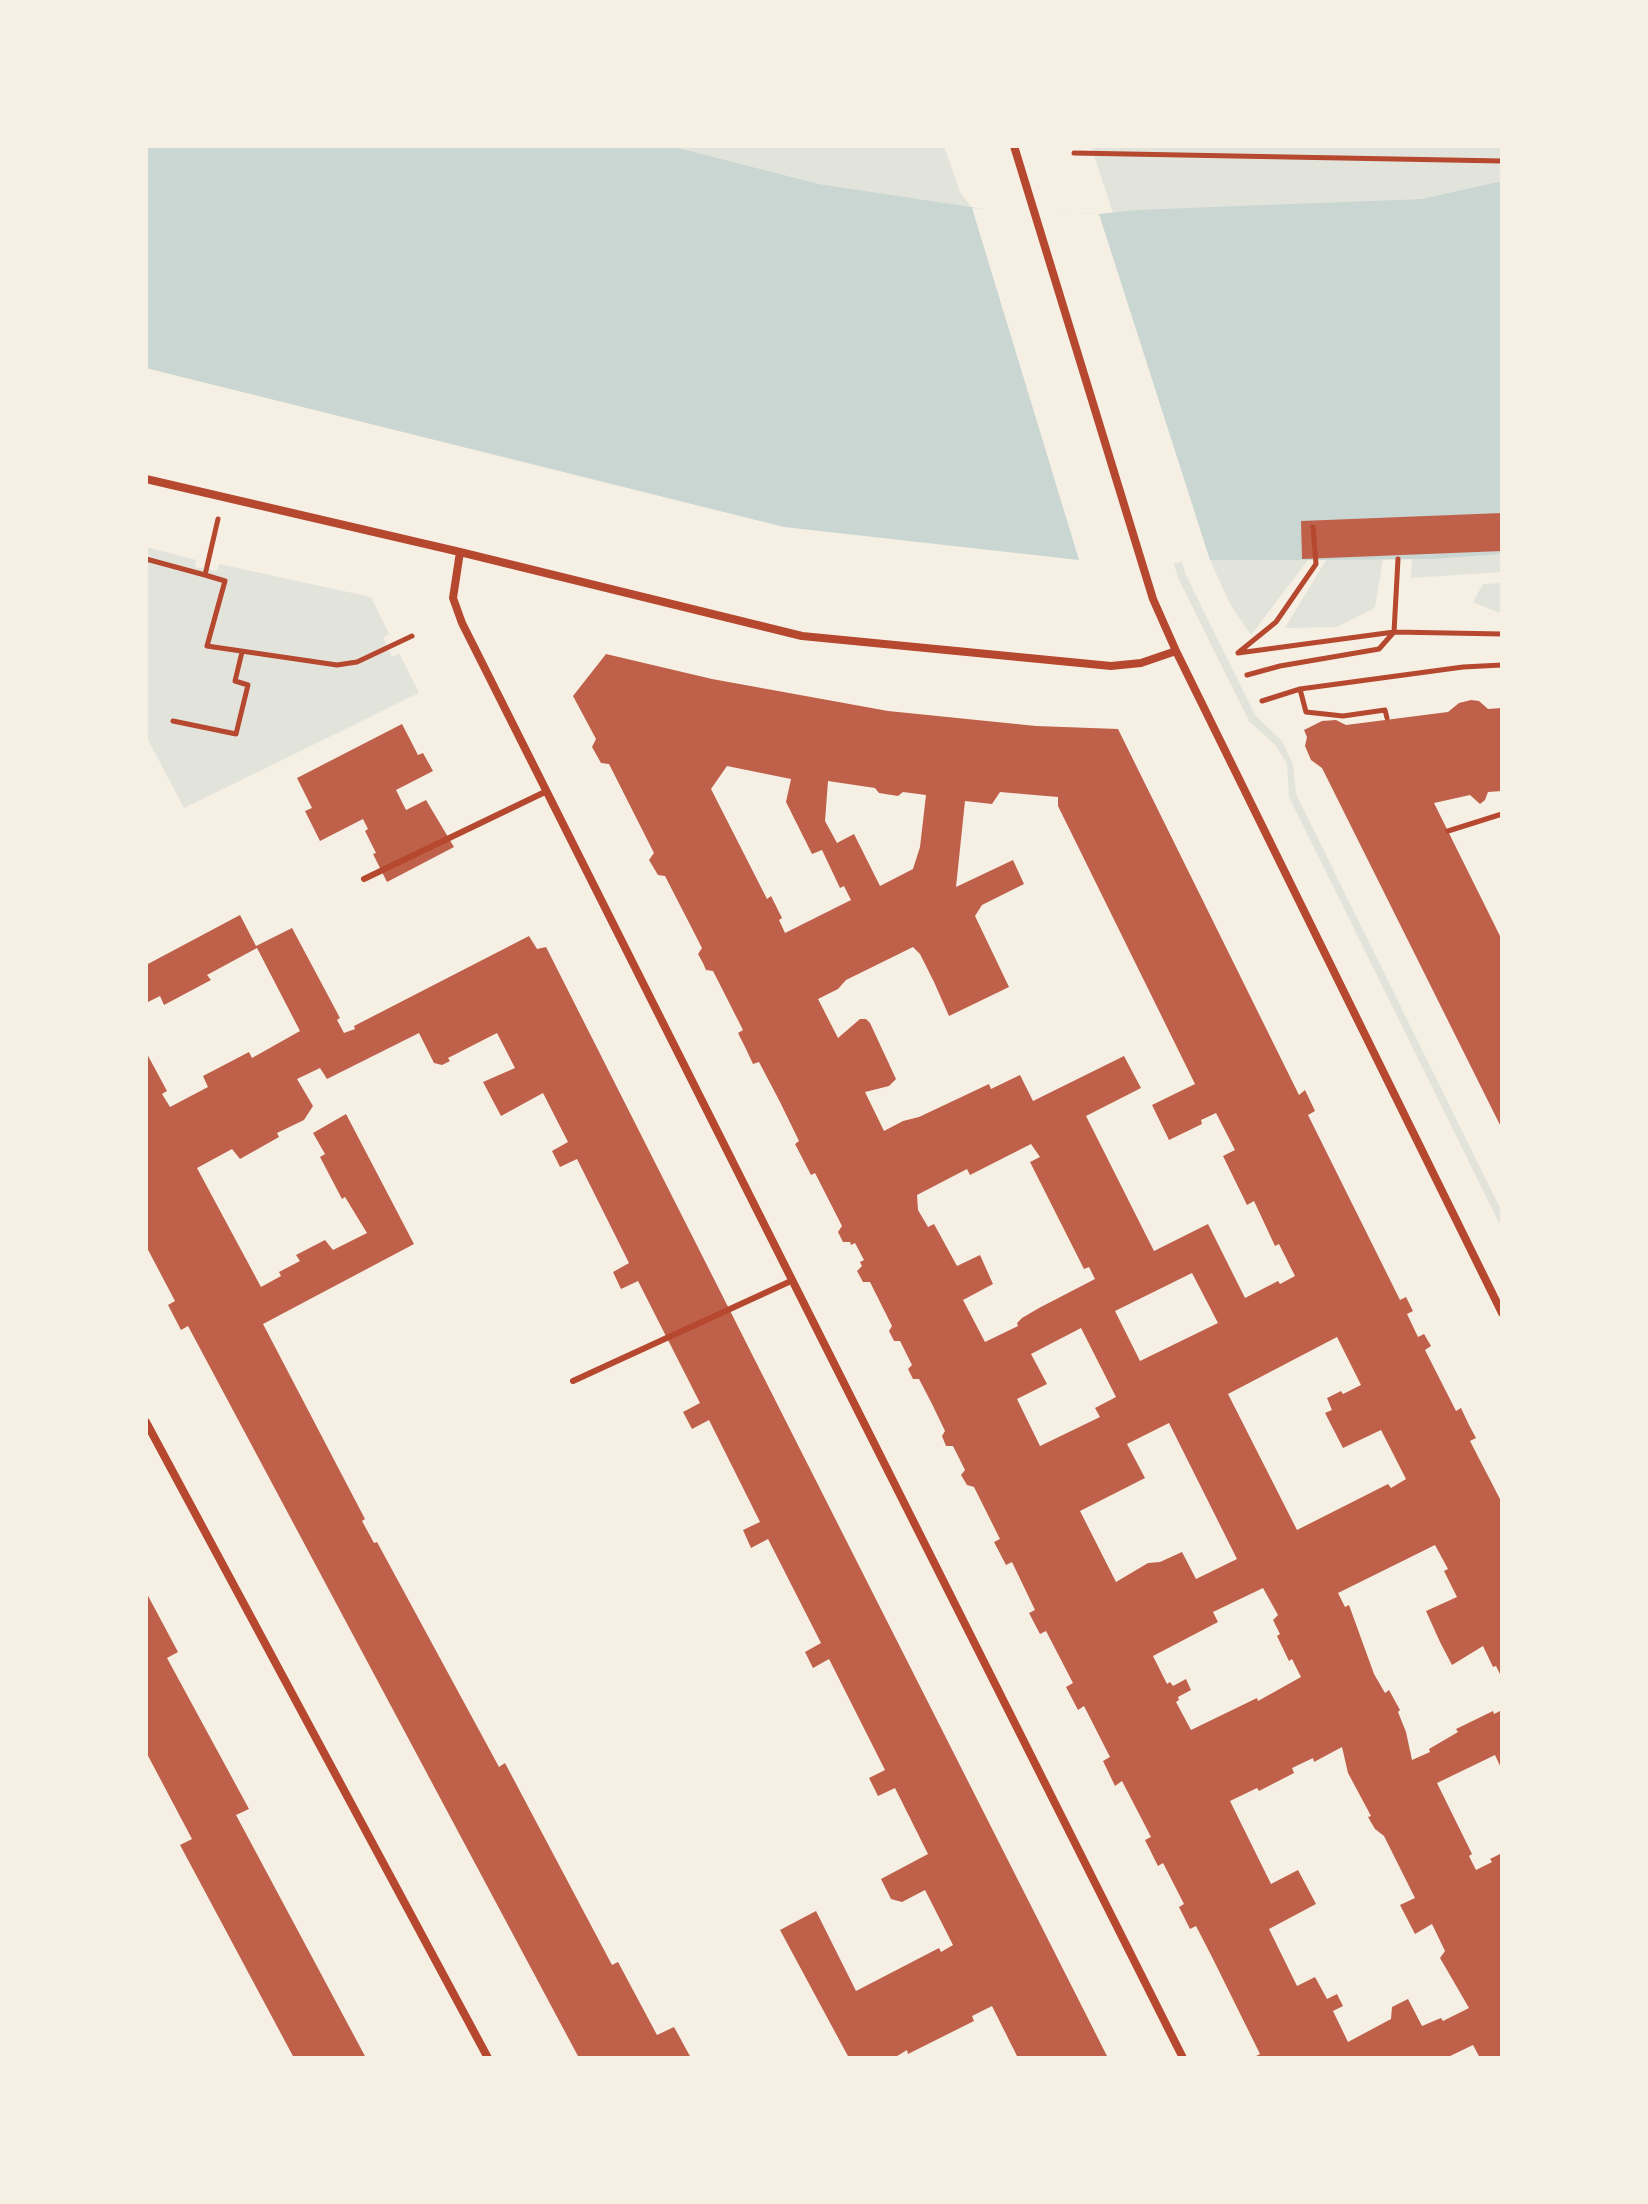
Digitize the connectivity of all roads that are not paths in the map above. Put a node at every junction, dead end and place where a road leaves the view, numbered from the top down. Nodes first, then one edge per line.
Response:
1 (1014, 146) edge
2 (146, 479) edge
3 (460, 552) junction
4 (1176, 651) junction
5 (545, 792) junction
6 (364, 879) dead end
7 (791, 1281) junction
8 (1502, 1313) edge
9 (573, 1381) dead end
10 (146, 1422) edge
11 (488, 2058) edge
12 (1183, 2058) edge

1 - 4 street
2 - 3 street
3 - 4 street
3 - 5 street
4 - 8 street
5 - 6 lane
5 - 7 street
7 - 9 lane
7 - 12 street
10 - 11 street

